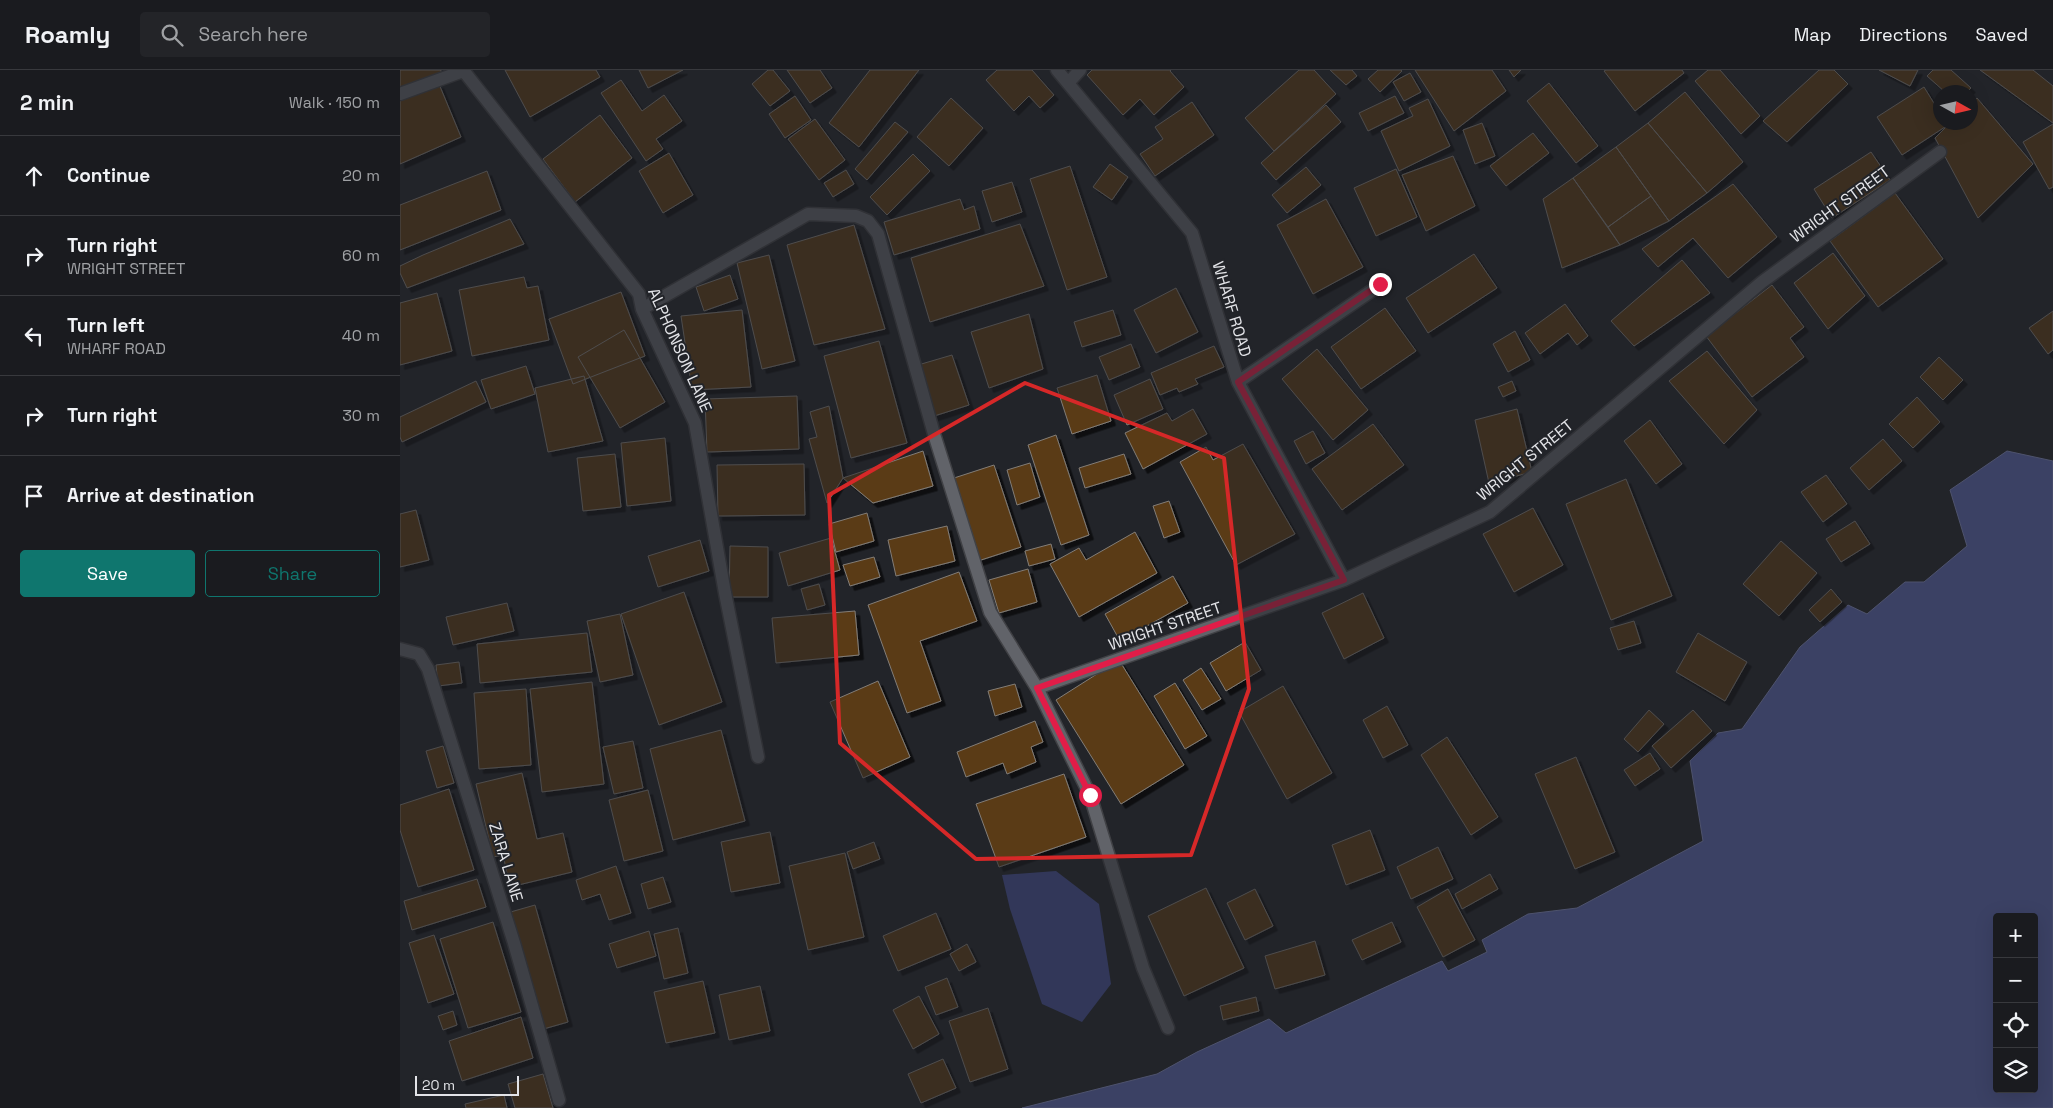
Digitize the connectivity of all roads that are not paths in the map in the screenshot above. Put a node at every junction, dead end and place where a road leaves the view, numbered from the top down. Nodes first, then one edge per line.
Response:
1 (1057, 70) edge
2 (1080, 70) edge
3 (463, 71) edge
4 (1069, 82) junction
5 (400, 94) edge
6 (1940, 152) dead end
7 (1380, 284) dead end
8 (642, 309) junction
9 (1238, 382) junction
10 (1344, 580) junction
11 (400, 649) edge
12 (1037, 688) junction
13 (758, 757) dead end
14 (1168, 1028) dead end
15 (559, 1100) dead end

1 - 4 street, WHARF ROAD
2 - 4 street
3 - 5 street
3 - 8 street, ALPHONSON LANE
4 - 9 street, WHARF ROAD
6 - 10 street, WRIGHT STREET
7 - 9 street
8 - 12 street
8 - 13 street, ALPHONSON LANE
9 - 10 street, WHARF ROAD
10 - 12 street, WRIGHT STREET
11 - 15 street, ZARA LANE
12 - 14 street

